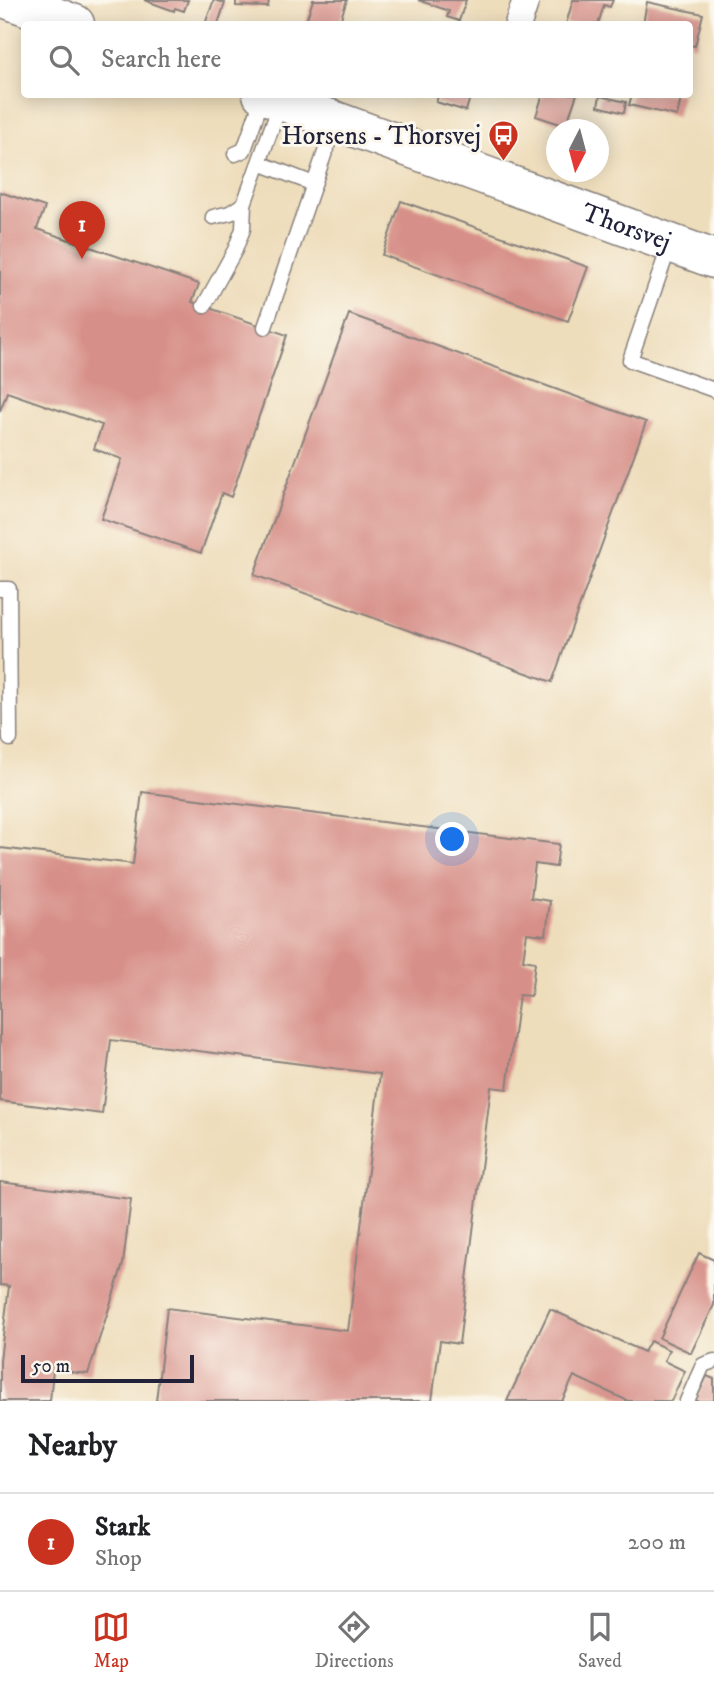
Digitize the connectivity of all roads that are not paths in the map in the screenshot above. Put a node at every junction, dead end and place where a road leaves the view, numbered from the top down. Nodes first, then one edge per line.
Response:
1 (9, 0) edge
2 (67, 21) edge
3 (269, 98) edge
4 (269, 98) edge
5 (272, 98) edge
6 (335, 121) junction
7 (235, 154) dead end
8 (259, 163) junction
9 (314, 184) junction
10 (244, 204) junction
11 (213, 217) dead end
12 (670, 243) junction
13 (714, 259) edge
14 (204, 306) dead end
15 (265, 327) dead end
16 (714, 390) edge
17 (0, 589) edge
18 (10, 739) dead end
19 (714, 1361) edge
20 (687, 1401) edge

1 - 2 street
3 - 7 lane
4 - 8 lane
5 - 6 street, Thorsvej
6 - 9 lane
6 - 12 street, Thorsvej
8 - 9 lane
8 - 10 lane
9 - 15 lane
10 - 11 lane
10 - 14 lane
12 - 13 street, Thorsvej
12 - 16 lane
17 - 18 lane
19 - 20 lane

